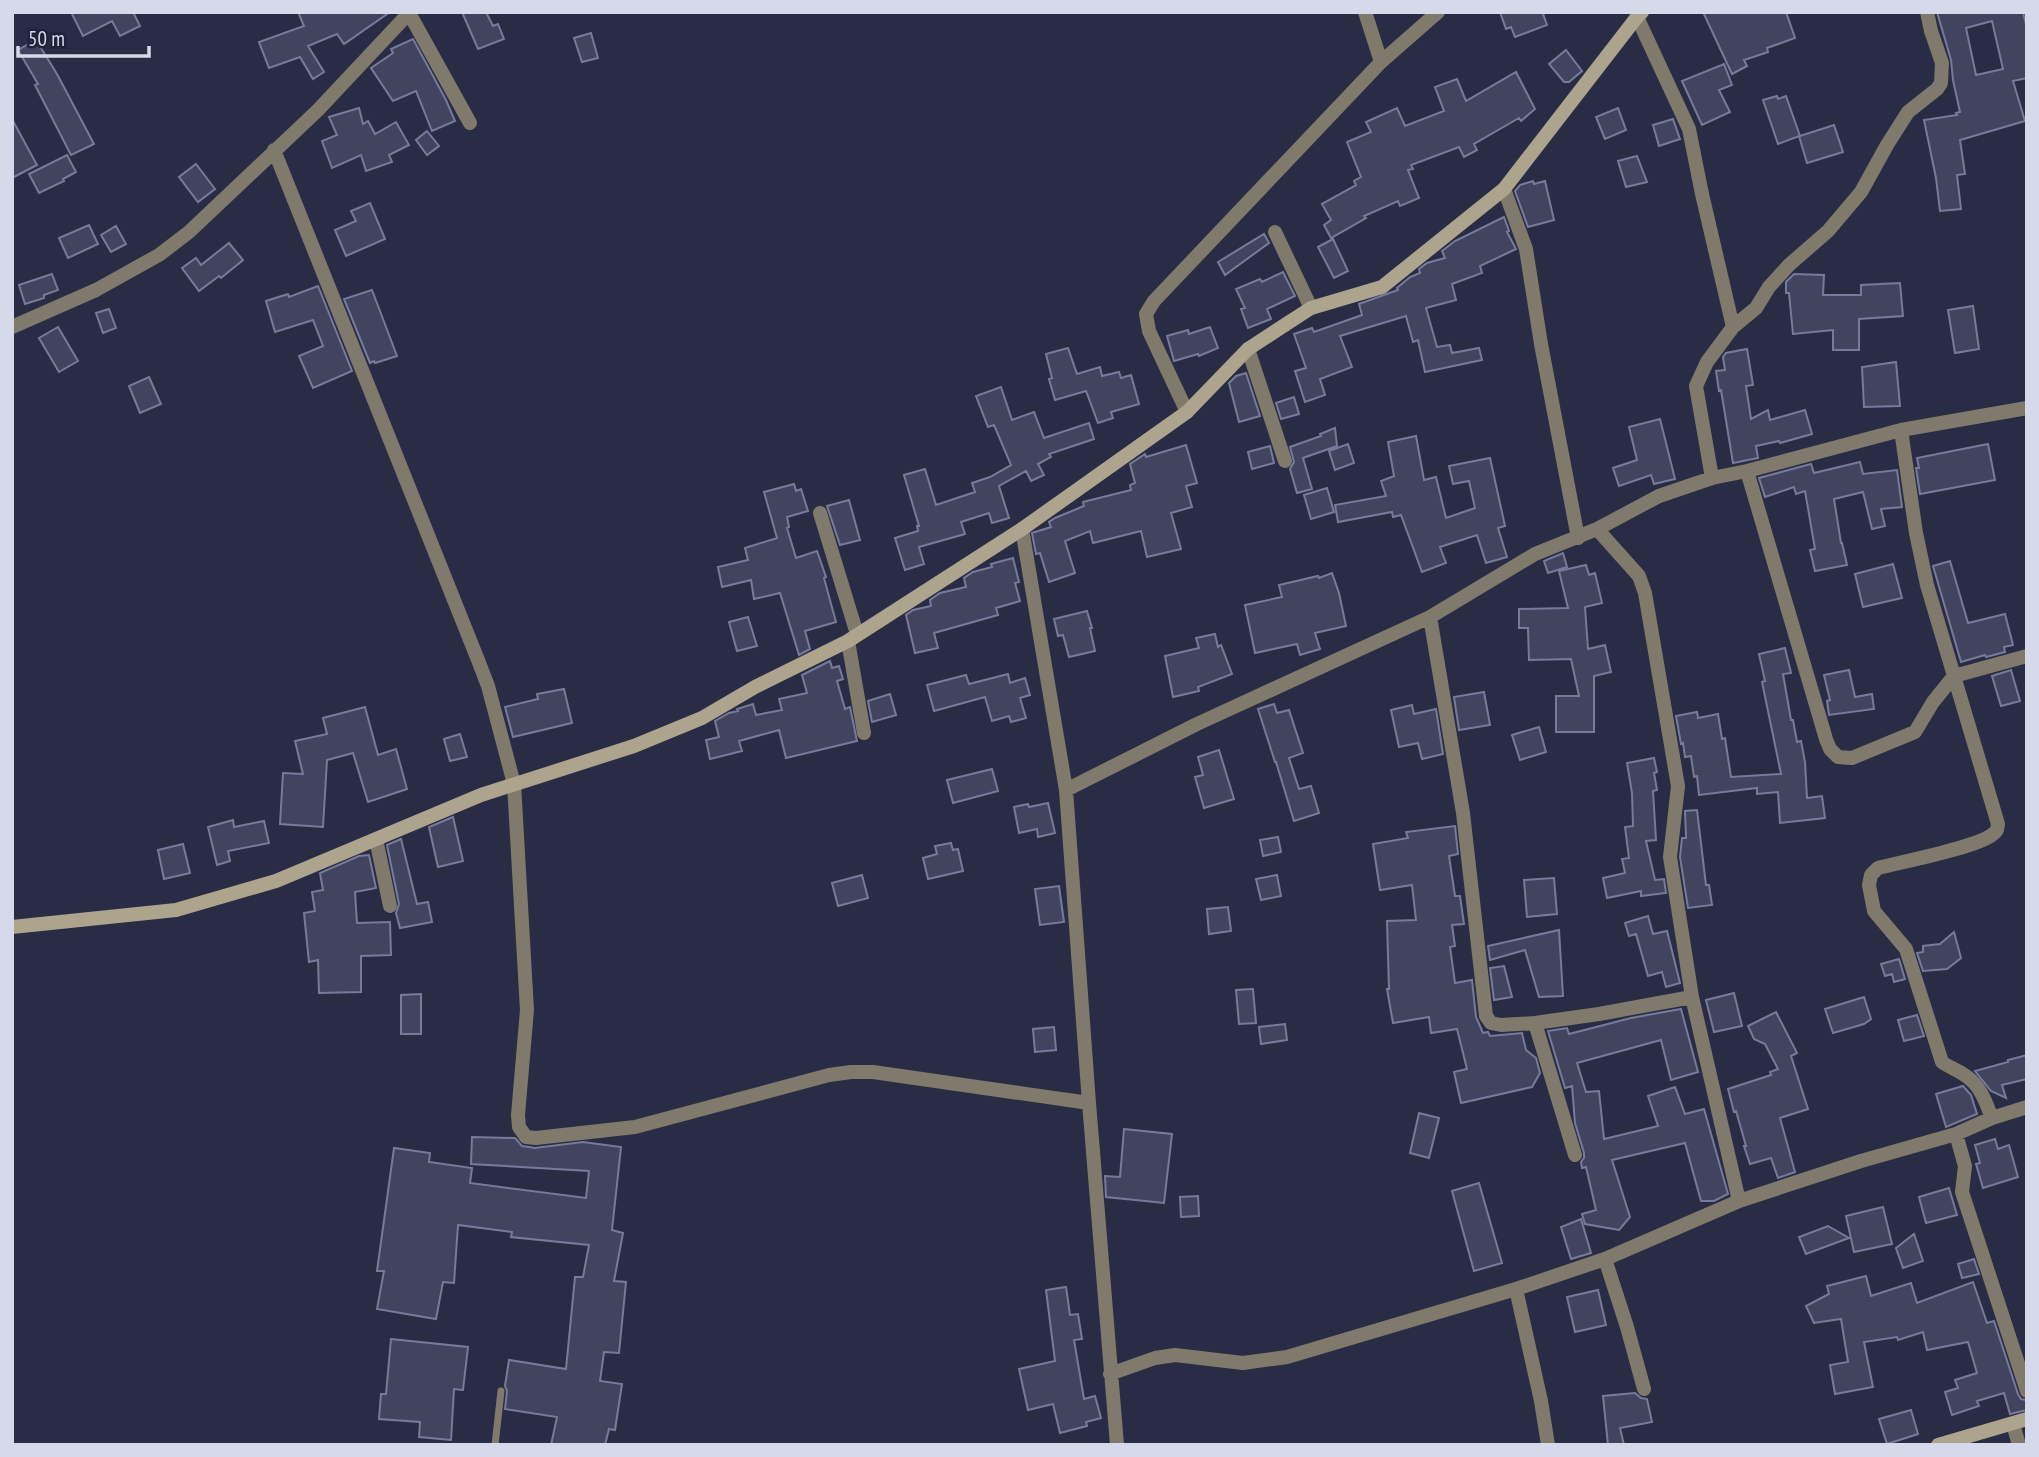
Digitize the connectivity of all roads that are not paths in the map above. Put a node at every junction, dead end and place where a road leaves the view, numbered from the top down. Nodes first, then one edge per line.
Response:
1 (1365, 12) edge
2 (1438, 12) edge
3 (1927, 12) edge
4 (409, 13) edge
5 (1639, 15) edge
6 (1381, 62) junction
7 (470, 123) dead end
8 (274, 150) junction
9 (1504, 189) junction
10 (1275, 232) dead end
11 (1311, 308) junction
12 (12, 327) edge
13 (1732, 327) junction
14 (1248, 349) junction
15 (2027, 408) edge
16 (1187, 412) junction
17 (1901, 430) junction
18 (1285, 461) dead end
19 (1747, 471) junction
20 (1712, 478) junction
21 (820, 513) dead end
22 (1022, 529) junction
23 (1597, 530) junction
24 (1578, 538) junction
25 (1430, 617) junction
26 (853, 638) junction
27 (2027, 656) edge
28 (1954, 676) junction
29 (864, 733) dead end
30 (514, 784) junction
31 (1066, 790) junction
32 (376, 839) junction
33 (390, 906) dead end
34 (12, 927) edge
35 (1692, 997) junction
36 (1535, 1023) junction
37 (1089, 1103) junction
38 (2027, 1107) edge
39 (1992, 1118) junction
40 (1956, 1134) junction
41 (1575, 1155) dead end
42 (1739, 1200) junction
43 (1605, 1259) junction
44 (1516, 1289) junction
45 (1110, 1374) junction
46 (1644, 1389) dead end
47 (501, 1391) dead end
48 (2027, 1391) edge
49 (2020, 1422) edge
50 (495, 1445) edge
51 (1117, 1445) edge
52 (1548, 1445) edge
53 (1938, 1445) edge
54 (2019, 1445) edge

1 - 6 street
2 - 6 street
3 - 13 street
4 - 7 street
4 - 8 street
5 - 9 street
5 - 13 street
6 - 16 street
8 - 12 street
8 - 30 street
9 - 11 street
9 - 24 street
10 - 11 street
11 - 14 street
13 - 20 street
14 - 16 street
14 - 18 street
15 - 17 street
16 - 22 street
17 - 19 street
17 - 28 street
19 - 20 street
19 - 28 street
20 - 23 street
21 - 26 street
22 - 26 street
22 - 31 street
23 - 24 street
23 - 35 street
24 - 25 street
25 - 31 street
25 - 36 street
26 - 29 street
26 - 30 street
27 - 28 street
28 - 39 street
30 - 32 street
30 - 37 street
31 - 37 street
32 - 33 street
32 - 34 street
35 - 36 street
35 - 42 street
36 - 41 street
37 - 45 street
38 - 39 street
39 - 40 street
40 - 42 street
40 - 48 street
42 - 43 street
43 - 44 street
43 - 46 street
44 - 45 street
44 - 52 street
45 - 51 street
47 - 50 lane
49 - 53 street
49 - 54 street

